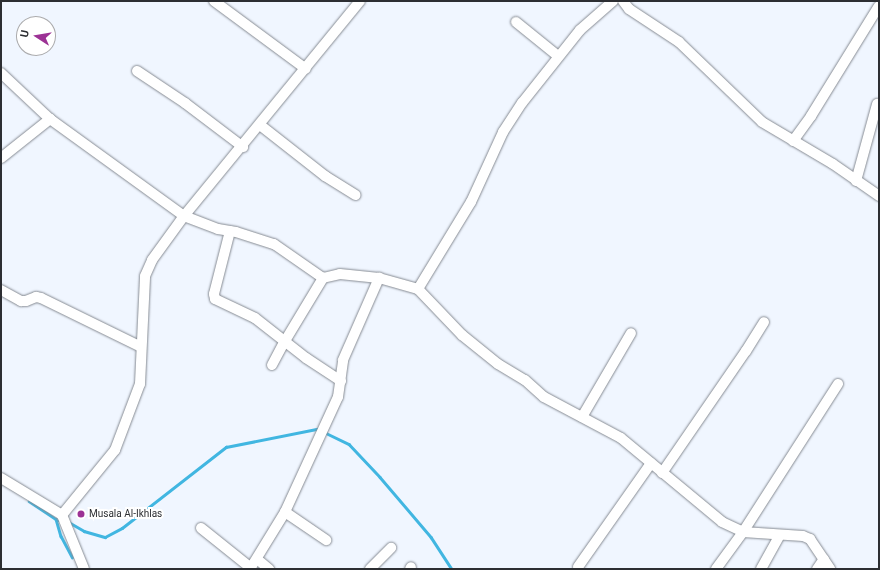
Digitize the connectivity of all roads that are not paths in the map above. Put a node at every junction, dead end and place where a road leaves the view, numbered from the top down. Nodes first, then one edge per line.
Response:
1 (214, 1) edge
2 (360, 1) edge
3 (612, 1) edge
4 (622, 1) edge
5 (879, 6) edge
6 (516, 22) dead end
7 (558, 56) junction
8 (306, 69) junction
9 (137, 71) dead end
10 (1, 73) edge
11 (877, 104) dead end
12 (50, 119) junction
13 (260, 125) junction
14 (793, 141) junction
15 (243, 147) junction
16 (1, 158) edge
17 (856, 181) junction
18 (356, 195) dead end
19 (879, 196) edge
20 (184, 216) junction
21 (230, 231) junction
22 (323, 278) junction
23 (379, 278) junction
24 (418, 289) junction
25 (1, 290) edge
26 (764, 322) dead end
27 (631, 333) dead end
28 (285, 341) junction
29 (141, 347) junction
30 (272, 365) dead end
31 (341, 381) junction
32 (838, 384) dead end
33 (582, 417) junction
34 (650, 463) junction
35 (662, 473) junction
36 (1, 478) edge
37 (285, 512) junction
38 (62, 515) junction
39 (201, 528) dead end
40 (743, 532) junction
41 (779, 536) junction
42 (326, 540) dead end
43 (391, 548) dead end
44 (257, 559) junction
45 (824, 560) junction
46 (578, 567) dead end
47 (84, 569) edge
48 (251, 569) edge
49 (269, 569) edge
50 (370, 569) edge
51 (716, 569) edge
52 (761, 569) edge
53 (817, 569) edge
54 (830, 569) edge

1 - 8 street
2 - 8 street
3 - 7 street
4 - 14 street
5 - 14 street
6 - 7 street
7 - 24 street
8 - 13 street
9 - 15 street
10 - 12 street
11 - 17 street
12 - 16 street
12 - 20 street
13 - 15 street
13 - 18 street
14 - 17 street
15 - 20 street
17 - 19 street
20 - 21 street
20 - 29 street
21 - 22 street
21 - 28 street
22 - 23 street
22 - 28 street
23 - 24 street
23 - 31 street
24 - 33 street
25 - 29 street
26 - 35 street
27 - 33 street
28 - 30 street
28 - 31 street
29 - 38 street
31 - 37 street
32 - 40 street
33 - 34 street
34 - 35 street
34 - 46 street
35 - 40 street
36 - 38 street
37 - 42 street
37 - 44 street
38 - 47 street
39 - 48 street
40 - 41 street
40 - 51 street
41 - 45 street
41 - 52 street
43 - 50 street
44 - 48 street
44 - 49 street
45 - 53 street
45 - 54 street

